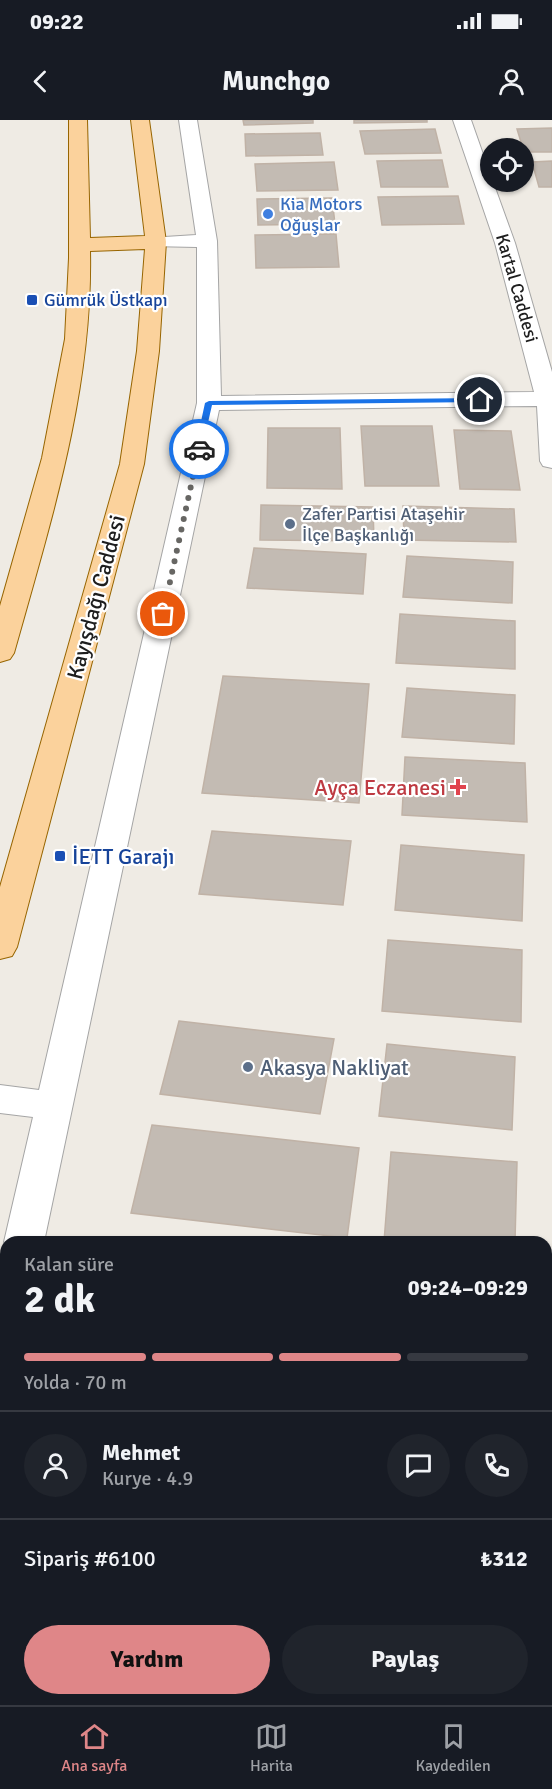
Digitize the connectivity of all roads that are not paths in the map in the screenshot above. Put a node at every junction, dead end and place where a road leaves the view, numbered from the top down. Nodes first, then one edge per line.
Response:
1 (78, 120) edge
2 (140, 120) edge
3 (188, 120) edge
4 (462, 120) edge
5 (207, 240) junction
6 (156, 242) junction
7 (79, 245) junction
8 (550, 399) edge
9 (209, 403) junction
10 (552, 461) edge
11 (0, 653) edge
12 (0, 946) edge
13 (0, 1099) edge
14 (55, 1106) junction
15 (25, 1236) edge

1 - 7 main road
2 - 6 main road, Kayışdağı Caddesi
3 - 5 street
4 - 8 street, Kartal Caddesi
5 - 6 street
5 - 9 street
6 - 7 main road
6 - 12 main road, Kayışdağı Caddesi
7 - 11 main road
8 - 9 street
8 - 10 street, Kartal Caddesi
9 - 14 street
13 - 14 street
14 - 15 street

